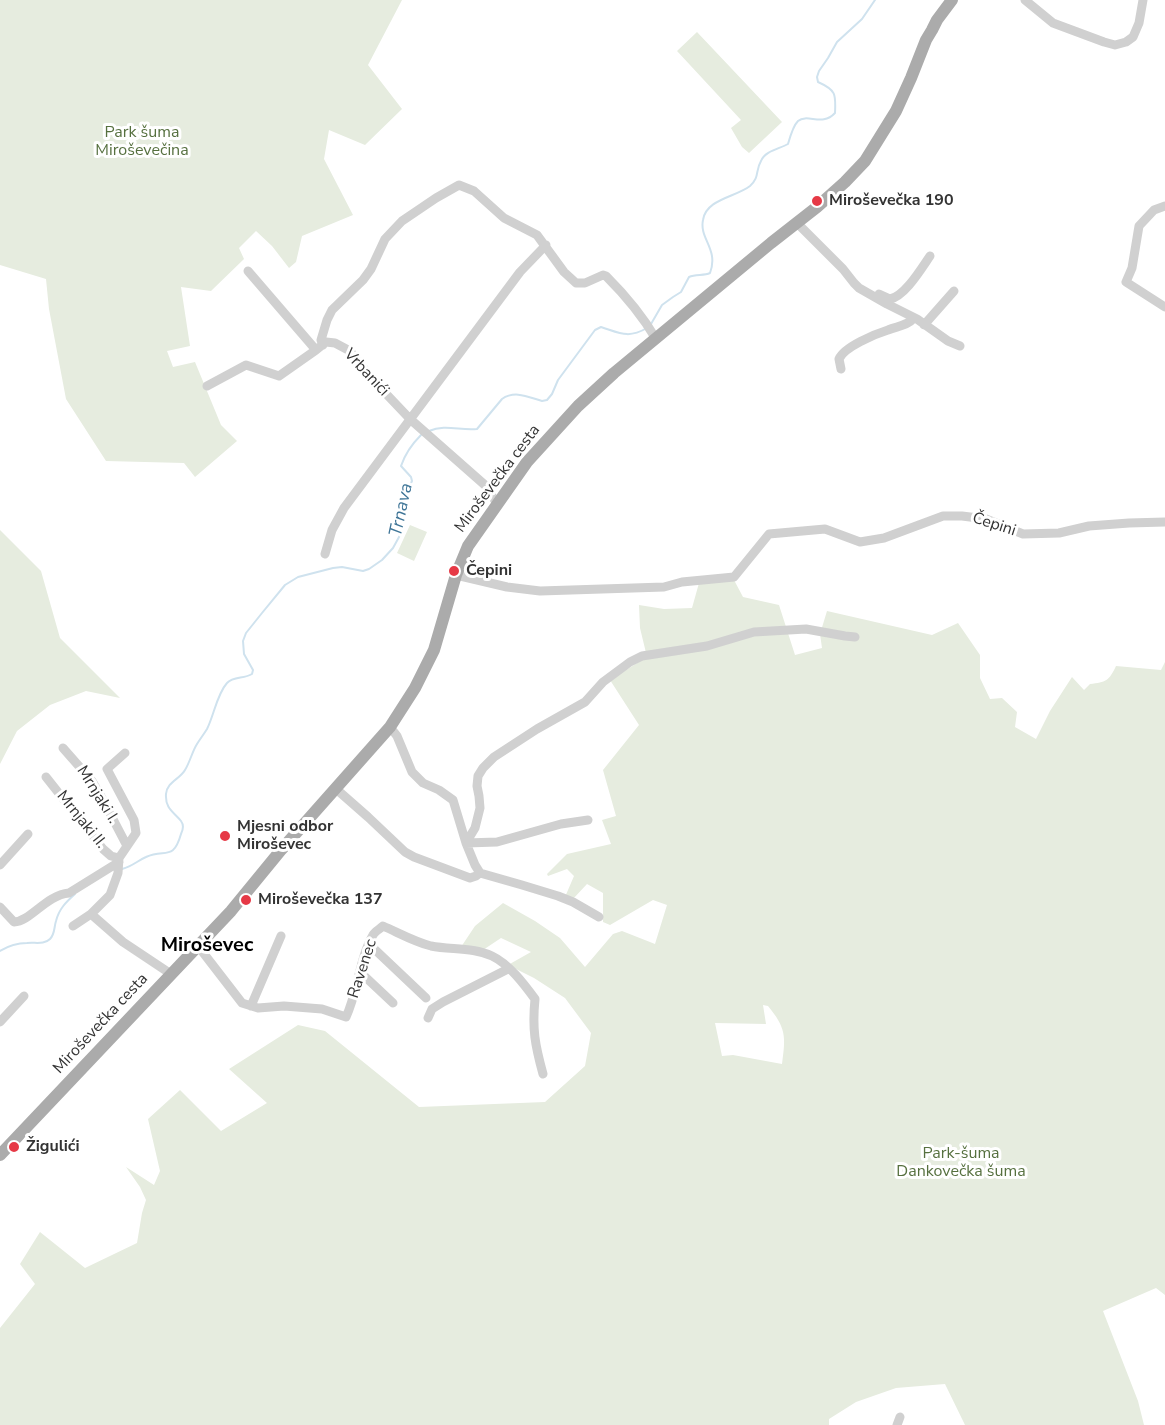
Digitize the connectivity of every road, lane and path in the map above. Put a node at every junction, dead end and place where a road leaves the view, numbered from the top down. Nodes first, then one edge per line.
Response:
1 (952, 0) edge
2 (1025, 0) edge
3 (1143, 0) edge
4 (1165, 206) edge
5 (797, 223) junction
6 (546, 245) junction
7 (930, 256) dead end
8 (248, 271) dead end
9 (850, 278) junction
10 (954, 291) dead end
11 (1165, 307) edge
12 (914, 318) junction
13 (924, 325) junction
14 (651, 331) junction
15 (960, 346) dead end
16 (319, 347) junction
17 (841, 369) dead end
18 (207, 386) dead end
19 (410, 419) junction
20 (497, 504) junction
21 (1165, 522) edge
22 (325, 554) dead end
23 (456, 575) junction
24 (855, 637) dead end
25 (390, 727) junction
26 (63, 748) dead end
27 (125, 753) dead end
28 (107, 769) junction
29 (46, 777) dead end
30 (92, 781) junction
31 (335, 788) junction
32 (588, 820) dead end
33 (28, 834) dead end
34 (466, 843) junction
35 (127, 846) junction
36 (0, 865) edge
37 (119, 865) junction
38 (480, 873) junction
39 (0, 907) edge
40 (91, 914) junction
41 (599, 917) dead end
42 (73, 926) dead end
43 (281, 936) dead end
44 (369, 944) junction
45 (198, 946) junction
46 (508, 969) junction
47 (360, 972) junction
48 (171, 974) junction
49 (24, 996) dead end
50 (426, 998) dead end
51 (393, 1003) dead end
52 (251, 1006) junction
53 (428, 1018) dead end
54 (0, 1022) edge
55 (543, 1074) dead end
56 (0, 1155) edge

1 - 5 main road, Miroševečka cesta
2 - 3 street
4 - 11 street
5 - 9 street
5 - 14 main road, Miroševečka cesta
6 - 14 street
6 - 16 street
6 - 19 street
7 - 9 street
8 - 16 street
9 - 12 street
10 - 13 street
12 - 13 street
12 - 17 street
13 - 15 street
14 - 20 main road, Miroševečka cesta
16 - 18 street
16 - 19 street, Vrbanići
19 - 20 street, Vrbanići
19 - 22 street
20 - 23 main road, Miroševečka cesta
21 - 23 street, Čepini
23 - 25 main road, Miroševečka cesta
24 - 34 street
25 - 31 main road, Miroševečka cesta
25 - 34 street
26 - 30 street, Mrnjaki I.
27 - 28 street
28 - 30 street
28 - 35 street
29 - 37 street, Mrnjaki II.
30 - 35 street, Mrnjaki I.
31 - 38 street
31 - 45 main road, Miroševečka cesta
32 - 34 street
33 - 36 street
34 - 38 street
35 - 37 street
37 - 39 street
37 - 40 street
38 - 41 street
40 - 42 street
40 - 48 street
43 - 52 street
44 - 46 street, Ravenec
44 - 47 street, Ravenec
44 - 50 street
45 - 48 main road, Miroševečka cesta
45 - 52 street
46 - 53 street
46 - 55 street, Ravenec
47 - 51 street
47 - 52 street, Ravenec
48 - 56 main road, Miroševečka cesta
49 - 54 street

